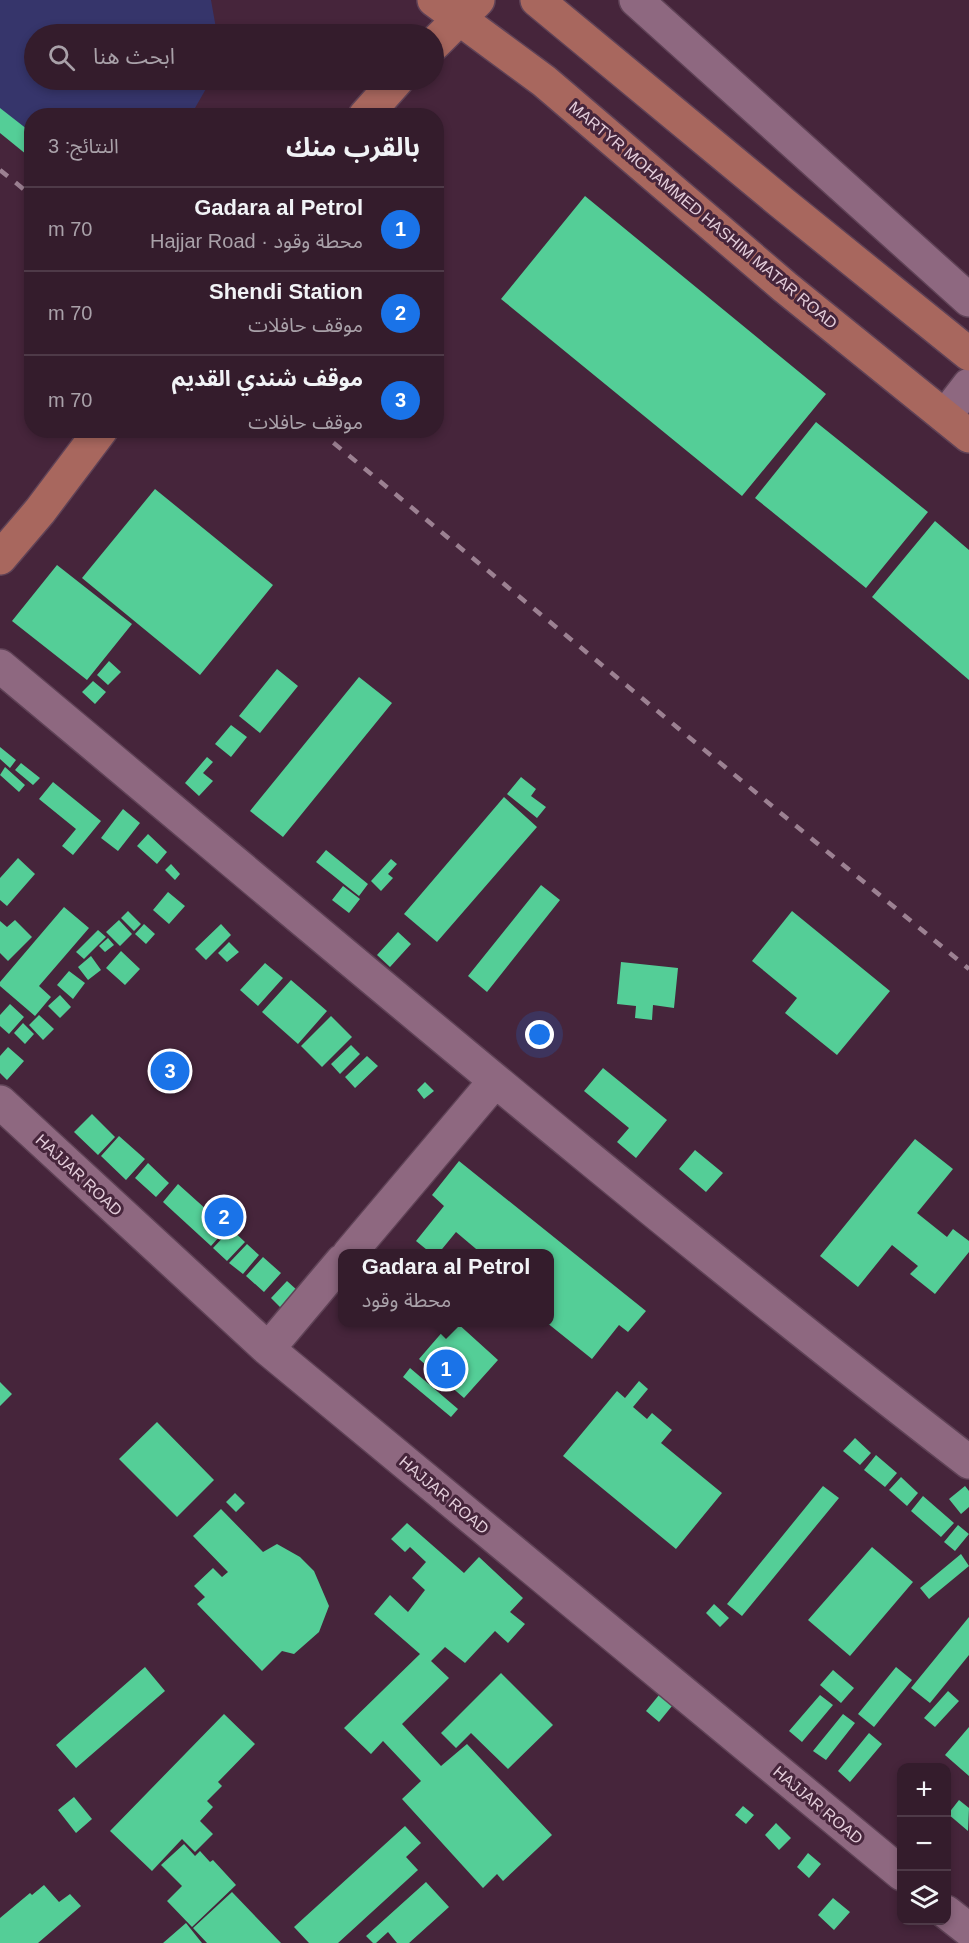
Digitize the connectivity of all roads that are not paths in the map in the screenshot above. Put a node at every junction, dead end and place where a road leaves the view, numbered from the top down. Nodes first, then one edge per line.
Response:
1 (537, 0) edge
2 (636, 0) edge
3 (458, 6) edge
4 (444, 28) edge
5 (389, 90) edge
6 (372, 108) edge
7 (969, 300) edge
8 (969, 354) edge
9 (969, 385) edge
10 (957, 426) edge
11 (95, 438) edge
12 (0, 558) edge
13 (0, 666) edge
14 (495, 1082) junction
15 (0, 1102) edge
16 (353, 1249) edge
17 (338, 1266) edge
18 (268, 1349) junction
19 (969, 1462) edge
20 (898, 1871) edge
21 (951, 1915) edge
22 (969, 1930) edge

1 - 8 main road
2 - 7 street
3 - 4 main road
3 - 10 main road, MARTYR MOHAMMED HASHIM MATAR ROAD
5 - 6 main road
9 - 10 street
11 - 12 main road
13 - 14 street
14 - 16 street
14 - 19 street
15 - 18 street, HAJJAR ROAD
17 - 18 street
18 - 20 street, HAJJAR ROAD
21 - 22 street

